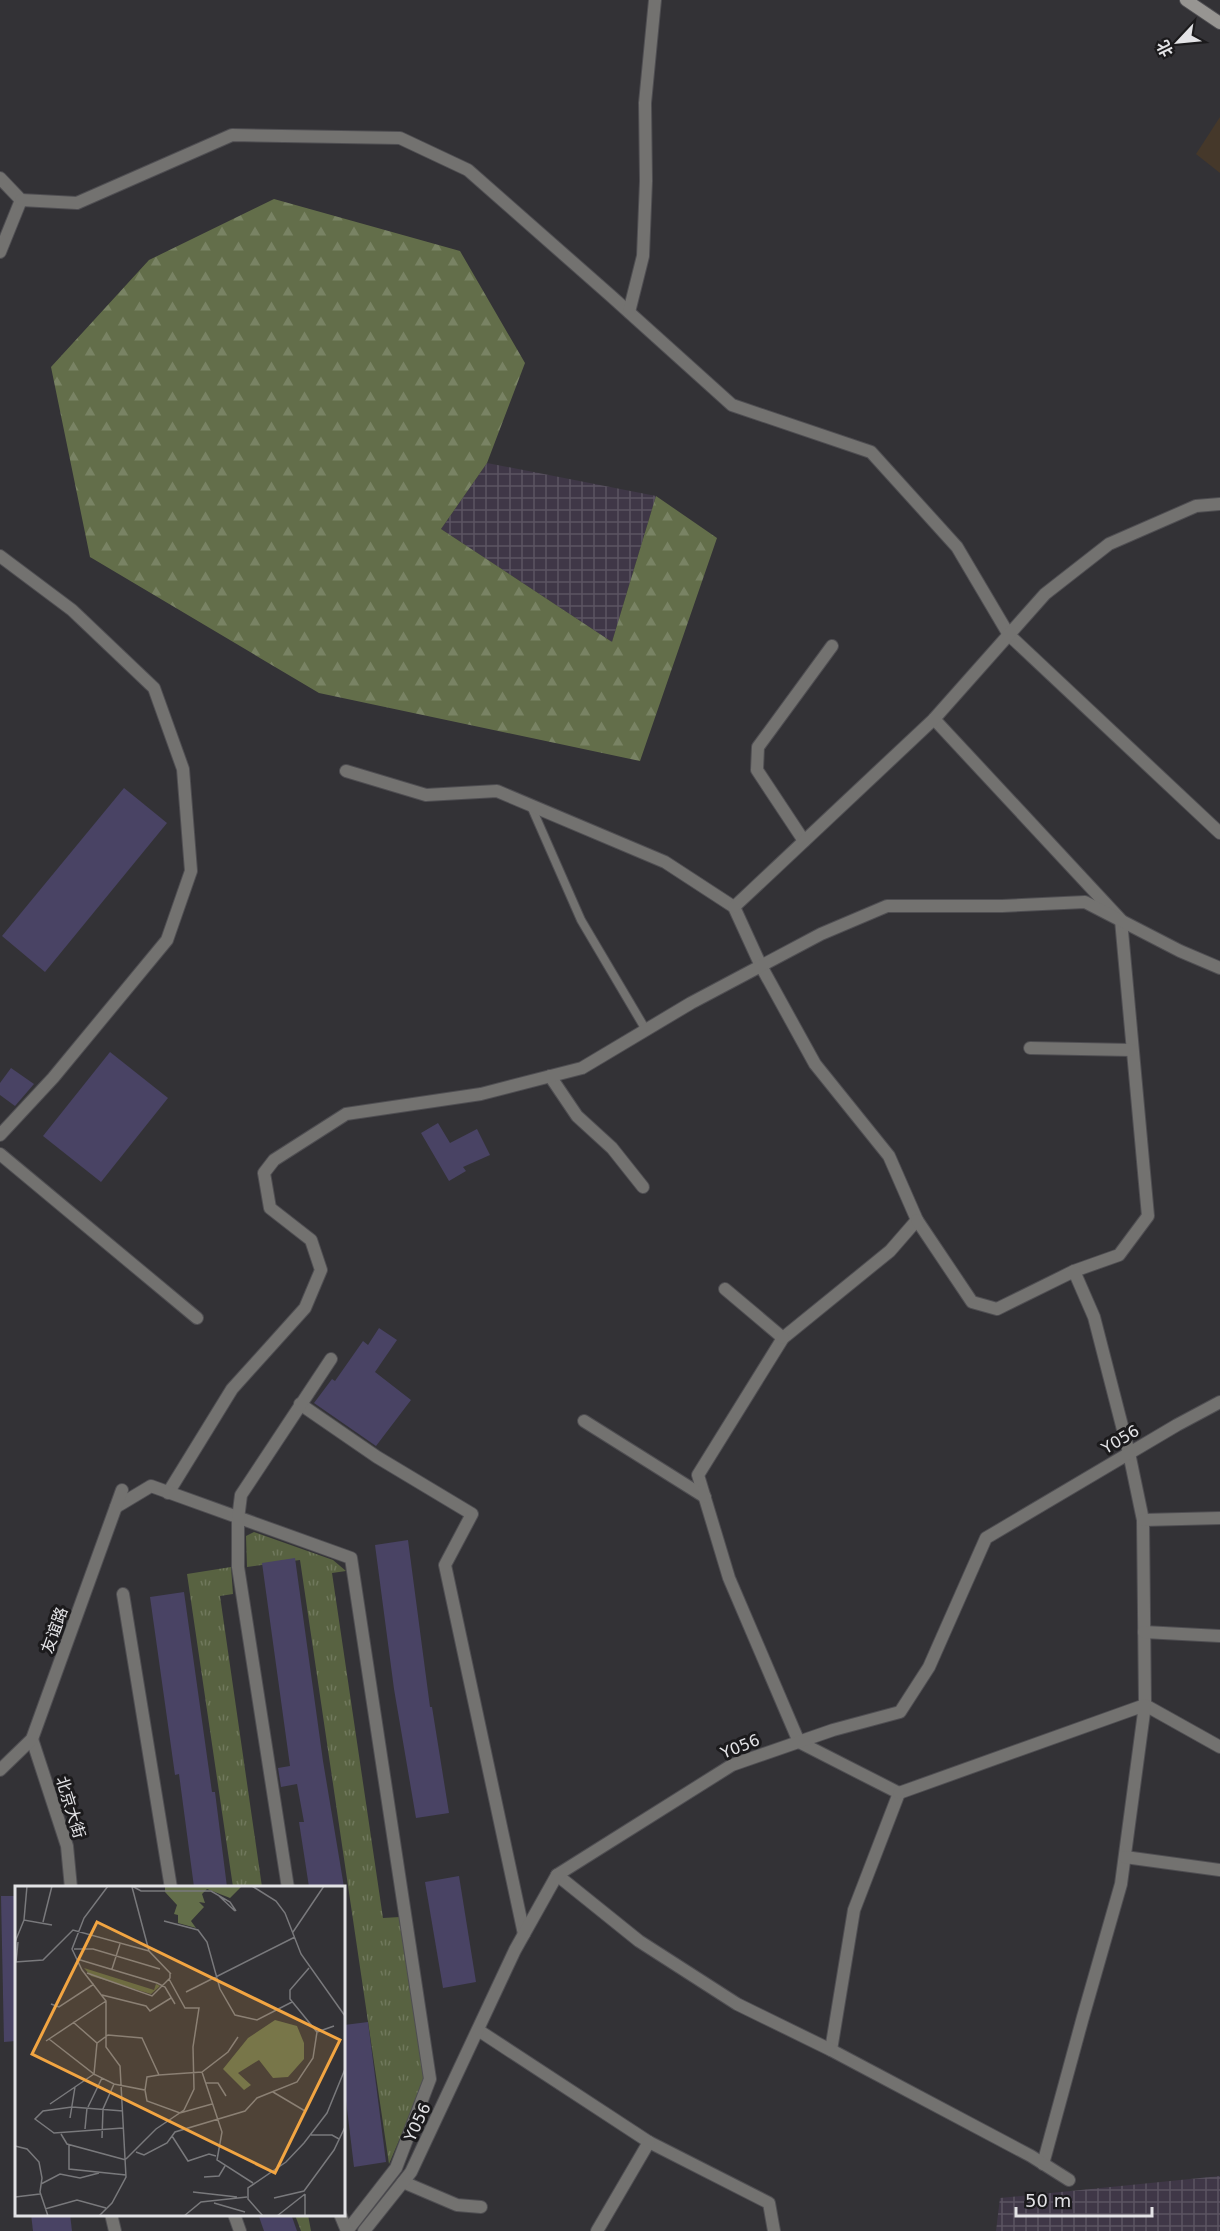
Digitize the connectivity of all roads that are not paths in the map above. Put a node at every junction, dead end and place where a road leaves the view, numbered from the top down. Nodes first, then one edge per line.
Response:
1 (655, 0) edge
2 (1186, 0) edge
3 (1219, 21) edge
4 (0, 178) edge
5 (21, 200) junction
6 (0, 252) edge
7 (629, 312) junction
8 (1220, 504) edge
9 (0, 556) edge
10 (1009, 635) junction
11 (832, 646) dead end
12 (934, 719) junction
13 (346, 771) dead end
14 (531, 806) junction
15 (1220, 832) edge
16 (804, 841) junction
17 (734, 907) junction
18 (1121, 920) junction
19 (761, 966) junction
20 (1220, 968) edge
21 (646, 1030) junction
22 (1030, 1048) dead end
23 (1131, 1050) junction
24 (550, 1076) junction
25 (0, 1135) edge
26 (0, 1154) edge
27 (643, 1187) dead end
28 (917, 1220) junction
29 (1074, 1271) junction
30 (725, 1289) dead end
31 (197, 1318) dead end
32 (783, 1338) junction
33 (331, 1359) dead end
34 (1220, 1402) edge
35 (300, 1404) junction
36 (584, 1421) dead end
37 (1129, 1453) junction
38 (122, 1490) dead end
39 (168, 1493) junction
40 (705, 1497) junction
41 (116, 1507) junction
42 (1220, 1518) edge
43 (238, 1519) junction
44 (1143, 1520) junction
45 (123, 1594) dead end
46 (1144, 1632) junction
47 (1220, 1635) edge
48 (1145, 1705) junction
49 (32, 1739) junction
50 (799, 1742) junction
51 (1220, 1747) edge
52 (0, 1770) edge
53 (899, 1793) junction
54 (1125, 1857) junction
55 (1220, 1870) edge
56 (557, 1875) junction
57 (71, 1886) edge
58 (171, 1886) edge
59 (288, 1886) edge
60 (524, 1934) junction
61 (477, 2030) junction
62 (831, 2050) junction
63 (649, 2142) junction
64 (1043, 2164) junction
65 (1069, 2180) dead end
66 (403, 2182) junction
67 (481, 2207) dead end
68 (111, 2216) edge
69 (235, 2216) edge
70 (341, 2216) edge
71 (115, 2231) edge
72 (240, 2231) edge
73 (347, 2231) edge
74 (364, 2231) edge
75 (597, 2231) edge
76 (774, 2231) edge

1 - 7 street
2 - 3 main road
4 - 5 street
5 - 6 street
5 - 7 street
7 - 10 street
8 - 10 street
9 - 25 street
10 - 12 street
10 - 15 street
11 - 16 street
12 - 16 street
12 - 18 street
13 - 14 street
14 - 17 street
14 - 21 lane
16 - 17 street
17 - 19 street
18 - 19 street
18 - 20 street
18 - 23 street
19 - 21 street
19 - 28 street
21 - 24 street
22 - 23 street
23 - 29 street
24 - 27 street
24 - 39 street
26 - 31 street
28 - 29 street
28 - 32 street
29 - 37 street
30 - 32 street
32 - 40 street
33 - 35 street
34 - 37 street, Y056 / Y056
35 - 43 street
35 - 60 street
36 - 40 street
37 - 44 street
37 - 50 street, Y056 / Y056
38 - 41 street, 友谊路
39 - 41 street
39 - 43 street
40 - 50 street
41 - 49 street, 友谊路
42 - 44 street
43 - 59 street
43 - 73 street
44 - 46 street
45 - 58 street
46 - 47 street
46 - 48 street
48 - 51 street
48 - 53 street
48 - 54 street
49 - 52 street, 友谊路
49 - 57 street, 北京大街
50 - 53 street
50 - 56 street, Y056 / Y056
53 - 62 street
54 - 55 street
54 - 64 street
56 - 60 street, Y056 / Y056
56 - 62 street
60 - 61 street, Y056 / Y056
61 - 63 street
61 - 66 street, Y056 / Y056
62 - 64 street
63 - 75 street
63 - 76 street
64 - 65 street
66 - 67 street
66 - 74 street, Y056 / Y056
68 - 71 street
69 - 72 street
70 - 73 street

